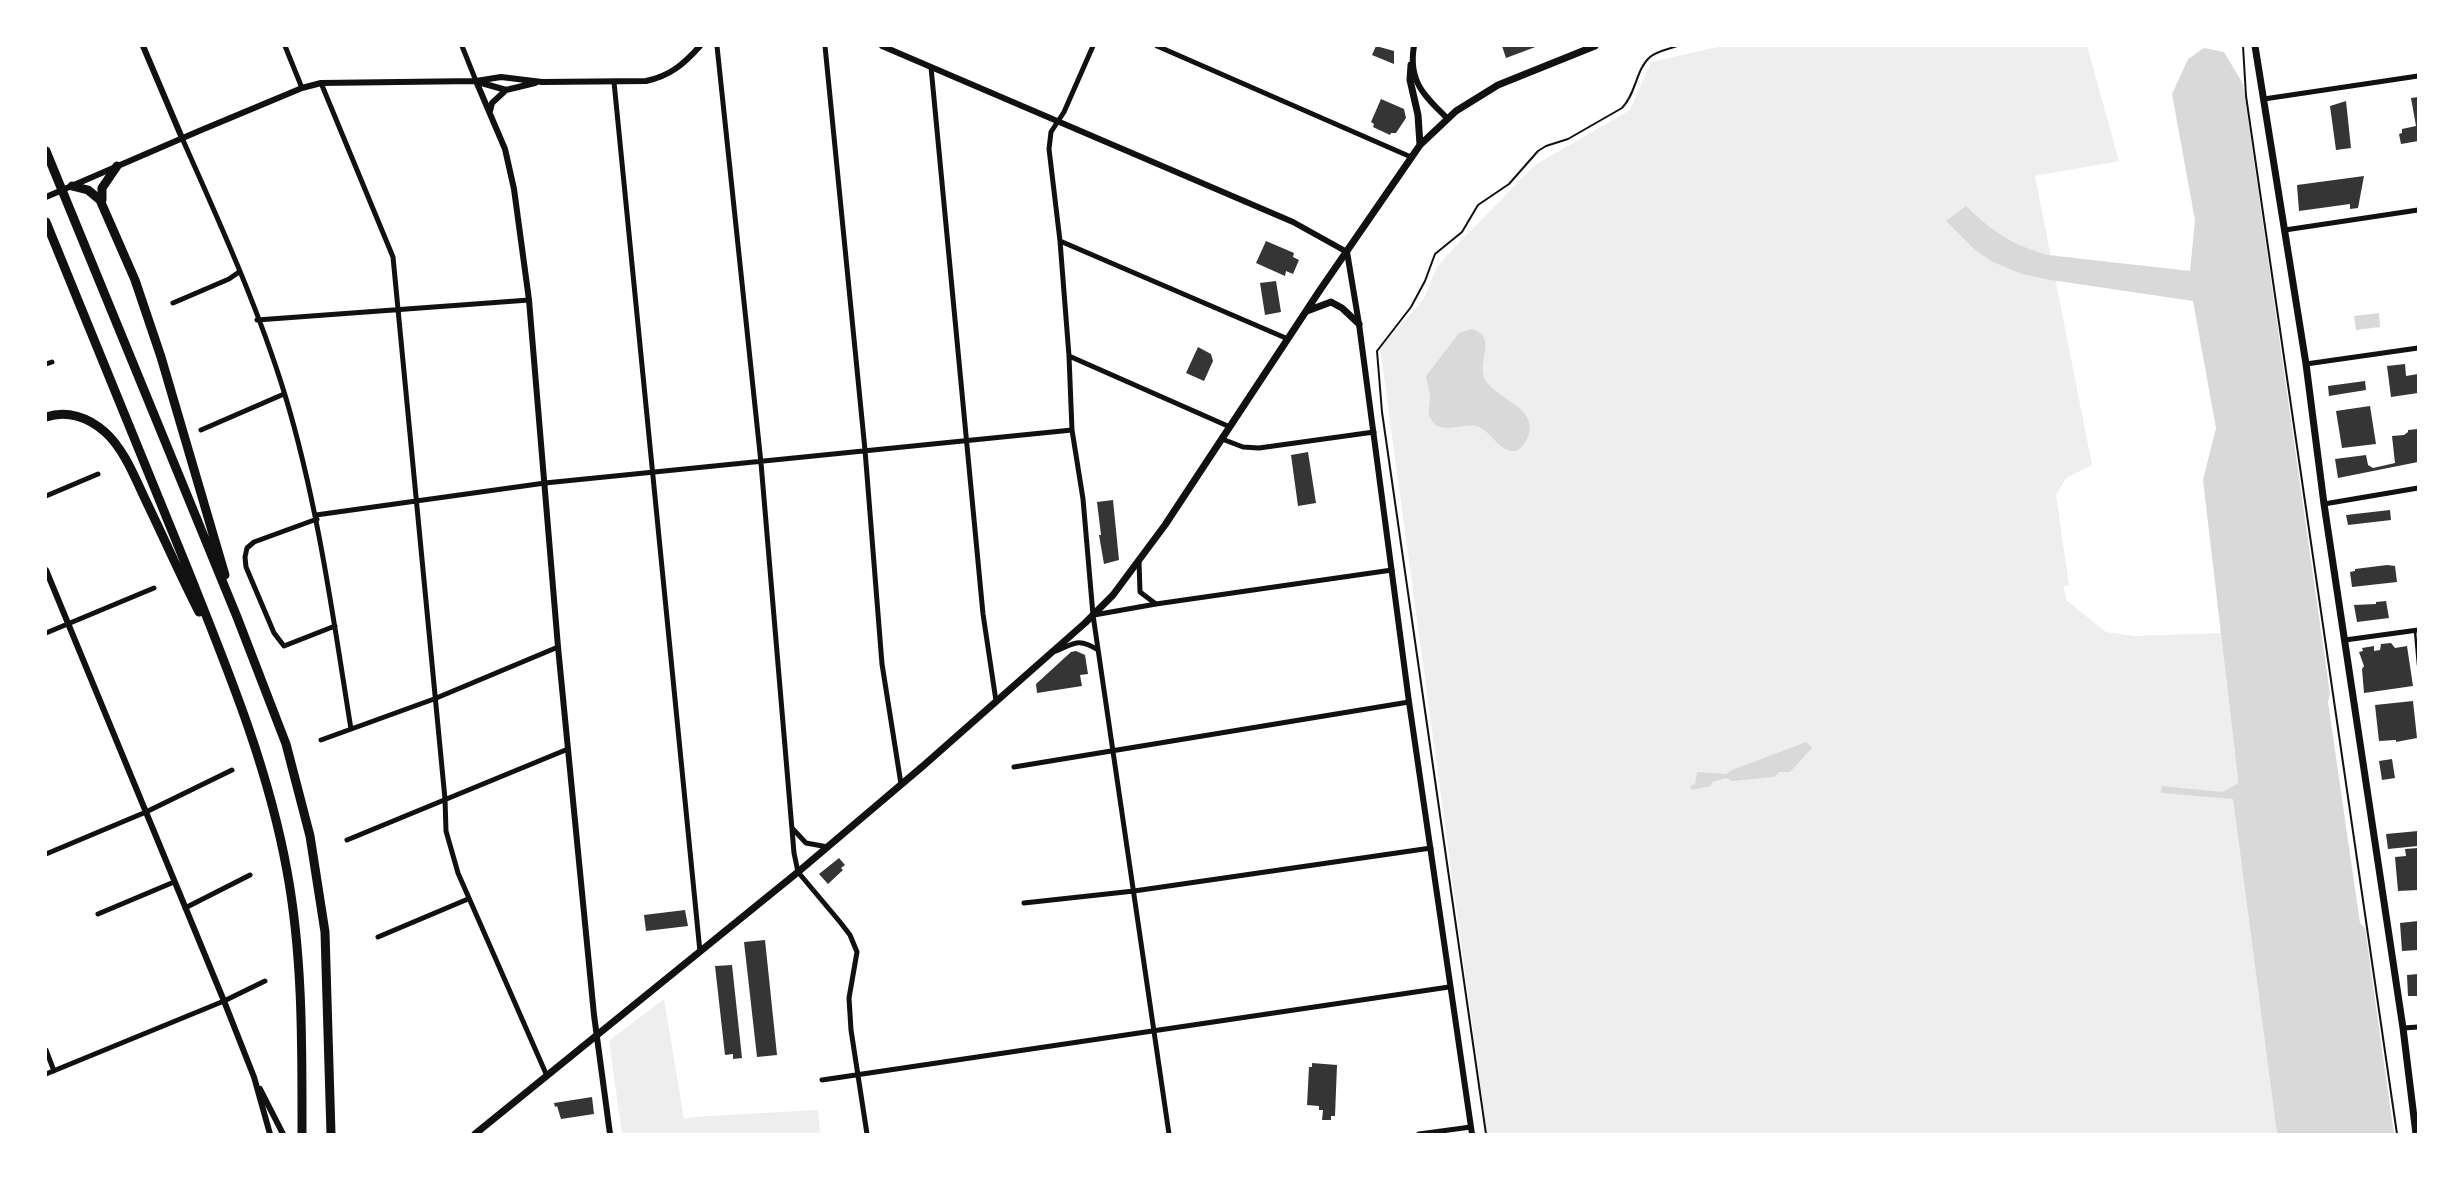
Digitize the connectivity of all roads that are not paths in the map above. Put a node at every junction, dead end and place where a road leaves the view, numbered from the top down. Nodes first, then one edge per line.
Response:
1 (142, 46) edge
2 (285, 46) edge
3 (462, 46) edge
4 (700, 46) edge
5 (717, 46) edge
6 (825, 46) edge
7 (882, 46) edge
8 (1093, 46) edge
9 (1157, 46) edge
10 (1414, 46) edge
11 (1595, 46) edge
12 (2255, 46) edge
13 (1410, 65) junction
14 (931, 67) junction
15 (2418, 76) edge
16 (476, 81) junction
17 (542, 82) junction
18 (614, 82) junction
19 (321, 83) junction
20 (302, 88) junction
21 (506, 90) junction
22 (2264, 99) junction
23 (490, 113) junction
24 (1447, 118) junction
25 (1058, 121) junction
26 (183, 138) junction
27 (1420, 145) junction
28 (46, 151) edge
29 (1411, 157) junction
30 (117, 166) junction
31 (72, 186) junction
32 (46, 197) edge
33 (103, 205) junction
34 (2418, 210) edge
35 (46, 222) edge
36 (2285, 230) junction
37 (1060, 241) junction
38 (1347, 252) junction
39 (239, 272) junction
40 (529, 300) junction
41 (173, 303) dead end
42 (399, 311) junction
43 (1306, 312) junction
44 (257, 320) junction
45 (1359, 324) junction
46 (1288, 339) junction
47 (2418, 348) edge
48 (1069, 356) junction
49 (2306, 364) junction
50 (284, 394) junction
51 (46, 417) edge
52 (1230, 427) junction
53 (201, 430) dead end
54 (1072, 430) junction
55 (1374, 432) junction
56 (1222, 439) junction
57 (968, 441) junction
58 (865, 450) junction
59 (761, 463) junction
60 (653, 472) junction
61 (98, 474) dead end
62 (545, 483) junction
63 (2418, 488) edge
64 (46, 496) edge
65 (417, 499) junction
66 (2324, 504) junction
67 (316, 517) junction
68 (1139, 561) junction
69 (46, 570) edge
70 (1392, 570) junction
71 (154, 588) dead end
72 (1156, 604) junction
73 (1093, 615) junction
74 (237, 617) junction
75 (68, 624) junction
76 (335, 626) junction
77 (2417, 630) edge
78 (46, 633) edge
79 (2345, 640) junction
80 (558, 646) junction
81 (1098, 650) junction
82 (1047, 656) junction
83 (2418, 665) edge
84 (226, 667) junction
85 (434, 699) junction
86 (996, 701) junction
87 (1409, 702) junction
88 (351, 729) junction
89 (321, 740) dead end
90 (568, 749) junction
91 (1112, 751) junction
92 (1014, 767) dead end
93 (232, 770) dead end
94 (901, 784) junction
95 (445, 799) junction
96 (146, 812) junction
97 (792, 828) junction
98 (347, 840) dead end
99 (828, 847) junction
100 (1431, 848) junction
101 (46, 854) edge
102 (798, 872) junction
103 (250, 875) dead end
104 (174, 882) junction
105 (1134, 891) junction
106 (468, 899) junction
107 (1024, 903) dead end
108 (185, 908) junction
109 (98, 914) dead end
110 (378, 937) dead end
111 (700, 952) junction
112 (265, 981) dead end
113 (1449, 987) junction
114 (224, 1001) junction
115 (2418, 1027) edge
116 (2403, 1028) junction
117 (1153, 1031) junction
118 (597, 1036) junction
119 (46, 1049) edge
120 (54, 1071) junction
121 (859, 1073) junction
122 (46, 1074) edge
123 (547, 1076) junction
124 (254, 1077) junction
125 (822, 1080) dead end
126 (302, 1082) junction
127 (1471, 1131) edge
128 (270, 1135) edge
129 (283, 1135) edge
130 (296, 1135) edge
131 (302, 1135) edge
132 (332, 1135) edge
133 (475, 1135) edge
134 (610, 1135) edge
135 (867, 1135) edge
136 (1169, 1135) edge
137 (1419, 1135) edge
138 (2416, 1135) edge

1 - 26 street
2 - 20 street
3 - 16 street
4 - 18 street
5 - 59 street
6 - 58 street
7 - 14 street
8 - 25 street
9 - 29 street
10 - 13 street
11 - 24 main road
12 - 22 main road
13 - 24 street
13 - 27 main road
14 - 25 street
14 - 57 street
15 - 22 street
16 - 17 street
16 - 19 street
16 - 21 street
16 - 23 street
17 - 18 street
17 - 21 street
18 - 60 street
19 - 20 street
19 - 42 street
20 - 26 street
21 - 23 street
22 - 36 main road
23 - 40 street
24 - 27 main road
25 - 37 street
25 - 38 street
26 - 30 street
26 - 39 street
27 - 29 main road
28 - 74 highway
29 - 38 main road
30 - 31 street
30 - 33 highway
31 - 32 street
31 - 33 highway
33 - 74 highway
34 - 36 street
35 - 84 highway
36 - 49 main road
37 - 46 street
37 - 48 street
38 - 43 main road
38 - 45 street
39 - 41 street
39 - 44 street
40 - 42 street
40 - 62 street
42 - 44 street
42 - 65 street
43 - 45 main road
43 - 46 main road
44 - 50 street
45 - 55 street
46 - 52 main road
47 - 49 street
48 - 52 street
48 - 54 street
49 - 66 main road
50 - 53 street
50 - 67 street
51 - 84 highway
52 - 56 main road
54 - 57 street
54 - 73 street
55 - 56 street
55 - 70 street
56 - 68 main road
57 - 58 street
57 - 86 street
58 - 59 street
58 - 94 street
59 - 60 street
59 - 97 street
60 - 62 street
60 - 111 street
61 - 64 street
62 - 65 street
62 - 80 street
63 - 66 street
65 - 67 street
65 - 85 street
66 - 79 main road
67 - 76 street
67 - 76 street
68 - 72 street
68 - 73 main road
69 - 75 street
70 - 72 street
70 - 87 street
71 - 75 street
72 - 73 street
73 - 81 street
73 - 82 main road
74 - 132 highway
75 - 78 street
75 - 96 street
76 - 88 street
77 - 79 street
77 - 83 lane
79 - 116 main road
80 - 85 street
80 - 90 street
81 - 82 street
81 - 91 street
82 - 86 main road
84 - 126 highway
85 - 88 street
85 - 95 street
86 - 94 main road
87 - 91 street
87 - 100 street
88 - 89 street
90 - 95 street
90 - 118 street
91 - 92 street
91 - 105 street
93 - 96 street
94 - 99 main road
95 - 98 street
95 - 106 street
96 - 101 street
96 - 104 street
97 - 99 street
97 - 102 street
99 - 102 main road
100 - 105 street
100 - 113 street
102 - 111 main road
102 - 121 street
103 - 108 street
104 - 108 street
104 - 109 street
105 - 107 street
105 - 117 street
106 - 110 street
106 - 123 street
108 - 114 street
111 - 118 main road
112 - 114 street
113 - 117 street
113 - 127 street
114 - 120 street
114 - 124 street
115 - 116 street
116 - 138 main road
117 - 121 street
117 - 136 street
118 - 123 main road
118 - 134 street
119 - 120 street
120 - 122 street
121 - 125 street
121 - 135 street
123 - 133 main road
124 - 128 street
124 - 129 street
126 - 130 highway
126 - 131 highway
127 - 137 street

